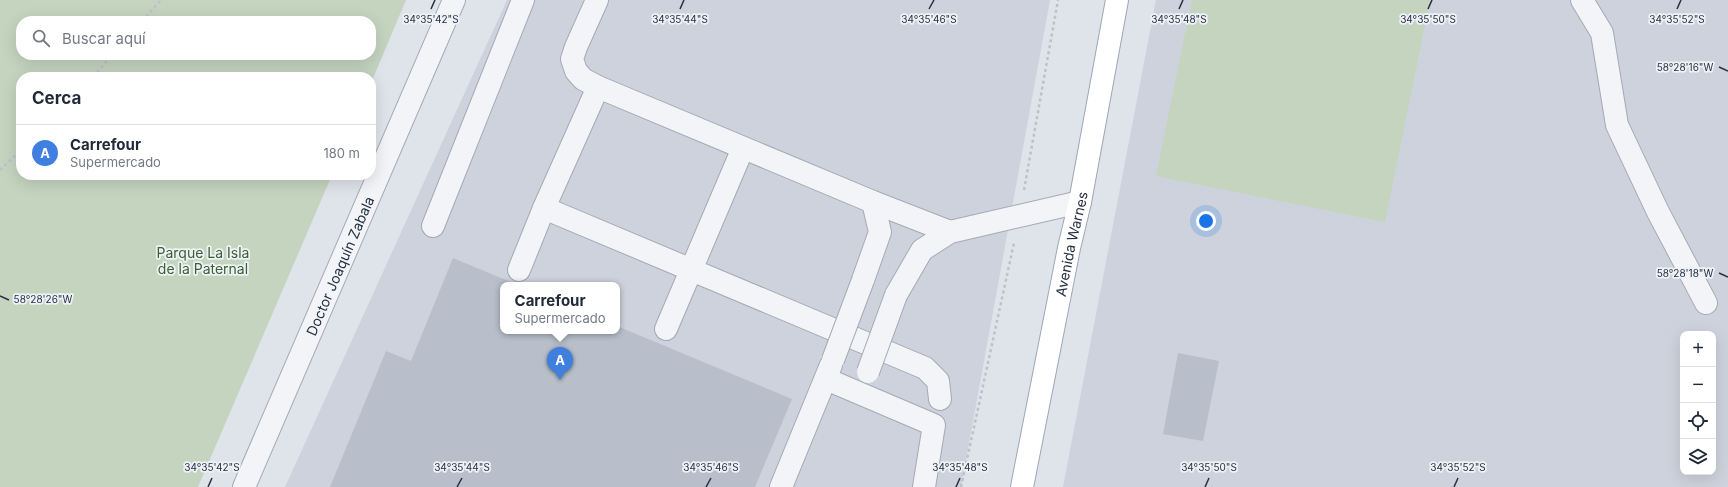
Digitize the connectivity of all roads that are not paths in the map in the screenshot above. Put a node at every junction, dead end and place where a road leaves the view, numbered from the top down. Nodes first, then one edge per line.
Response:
1 (454, 0) edge
2 (524, 0) edge
3 (597, 0) edge
4 (1117, 0) edge
5 (1582, 0) edge
6 (598, 87) junction
7 (743, 148) junction
8 (873, 202) junction
9 (1080, 202) junction
10 (544, 208) junction
11 (433, 226) dead end
12 (950, 232) junction
13 (519, 270) dead end
14 (692, 270) junction
15 (1706, 303) dead end
16 (666, 329) dead end
17 (830, 370) junction
18 (861, 393) junction
19 (940, 399) dead end
20 (244, 487) edge
21 (781, 487) edge
22 (924, 487) edge
23 (1022, 487) edge

1 - 20 street, Doctor Joaquín Zabala
2 - 11 street
3 - 6 street
4 - 9 main road, Avenida Warnes
5 - 15 street
6 - 7 street
6 - 10 street
7 - 8 street
7 - 14 street
8 - 12 street
8 - 17 street, bridge
9 - 12 street
9 - 23 main road, Avenida Warnes
10 - 13 street
10 - 14 street
12 - 18 street, bridge
14 - 16 street
14 - 19 street
17 - 18 street
17 - 21 street
18 - 22 street

